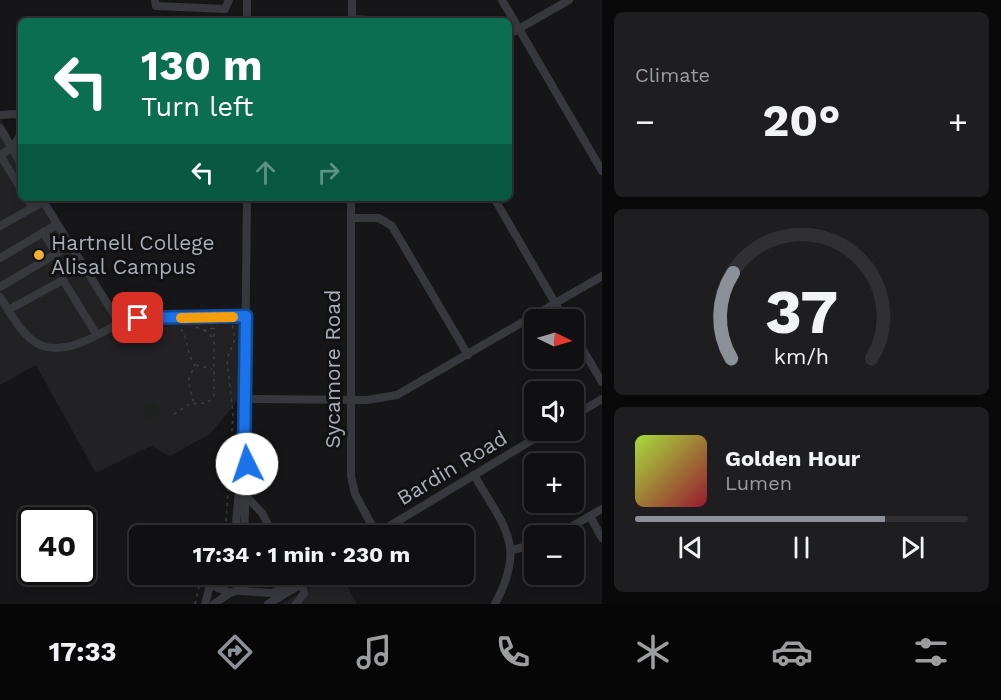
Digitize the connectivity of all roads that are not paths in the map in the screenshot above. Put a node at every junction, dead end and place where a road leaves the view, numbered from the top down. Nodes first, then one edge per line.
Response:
1 (155, 0) edge
2 (229, 0) edge
3 (248, 0) edge
4 (352, 0) edge
5 (502, 0) edge
6 (569, 0) edge
7 (248, 18) edge
8 (352, 18) edge
9 (519, 29) junction
10 (512, 33) edge
11 (0, 115) edge
12 (18, 116) edge
13 (0, 128) edge
14 (18, 139) edge
15 (12, 148) junction
16 (0, 155) edge
17 (18, 159) edge
18 (602, 171) edge
19 (18, 184) edge
20 (28, 201) edge
21 (41, 201) edge
22 (43, 201) edge
23 (247, 201) edge
24 (351, 201) edge
25 (496, 201) edge
26 (32, 208) junction
27 (351, 218) junction
28 (56, 225) junction
29 (0, 226) edge
30 (43, 232) junction
31 (69, 246) junction
32 (56, 254) junction
33 (0, 258) edge
34 (602, 276) edge
35 (0, 287) edge
36 (0, 297) edge
37 (556, 304) junction
38 (559, 309) edge
39 (8, 310) junction
40 (246, 316) junction
41 (119, 323) dead end
42 (97, 335) junction
43 (584, 352) edge
44 (468, 355) junction
45 (602, 382) edge
46 (246, 399) junction
47 (602, 399) edge
48 (351, 400) junction
49 (584, 410) edge
50 (531, 441) edge
51 (244, 456) junction
52 (474, 475) junction
53 (246, 496) junction
54 (602, 508) edge
55 (262, 513) junction
56 (590, 516) junction
57 (245, 521) junction
58 (236, 525) edge
59 (245, 525) edge
60 (268, 525) edge
61 (370, 525) edge
62 (390, 525) edge
63 (574, 525) edge
64 (602, 538) edge
65 (524, 547) edge
66 (511, 550) junction
67 (210, 585) edge
68 (215, 585) edge
69 (247, 585) edge
70 (288, 585) edge
71 (300, 585) edge
72 (302, 585) edge
73 (240, 591) junction
74 (230, 593) junction
75 (205, 604) edge
76 (214, 604) edge
77 (268, 604) edge
78 (296, 604) edge
79 (495, 604) edge

1 - 2 street
3 - 7 street
4 - 8 street
5 - 9 street
6 - 9 street
9 - 10 street
9 - 18 street
11 - 12 street
13 - 15 street
14 - 15 street
15 - 16 street
15 - 17 street
16 - 19 street
20 - 26 street
21 - 26 street
22 - 28 street
23 - 40 street
24 - 27 street, Sycamore Road
25 - 37 street
26 - 29 street
27 - 44 street
27 - 48 street, Sycamore Road
28 - 30 street
28 - 31 street
30 - 32 street
30 - 33 street
31 - 32 street
31 - 40 street
32 - 35 street
34 - 37 street
36 - 39 street
37 - 38 street
37 - 44 street
39 - 42 street
39 - 42 street
40 - 46 street
41 - 42 street
43 - 45 street
44 - 48 street
46 - 48 street
46 - 51 street
47 - 49 street
48 - 61 street, Sycamore Road
50 - 52 street, Bardin Road
51 - 53 street
51 - 58 street
52 - 62 street, Bardin Road
52 - 66 street
53 - 55 street
53 - 57 street
54 - 56 street
55 - 57 street
55 - 60 street
56 - 63 street
56 - 64 street
57 - 59 street
65 - 66 street
66 - 79 street
67 - 75 street
68 - 74 street
69 - 73 street
70 - 73 street
71 - 77 street
72 - 78 street
73 - 74 street
74 - 76 street

